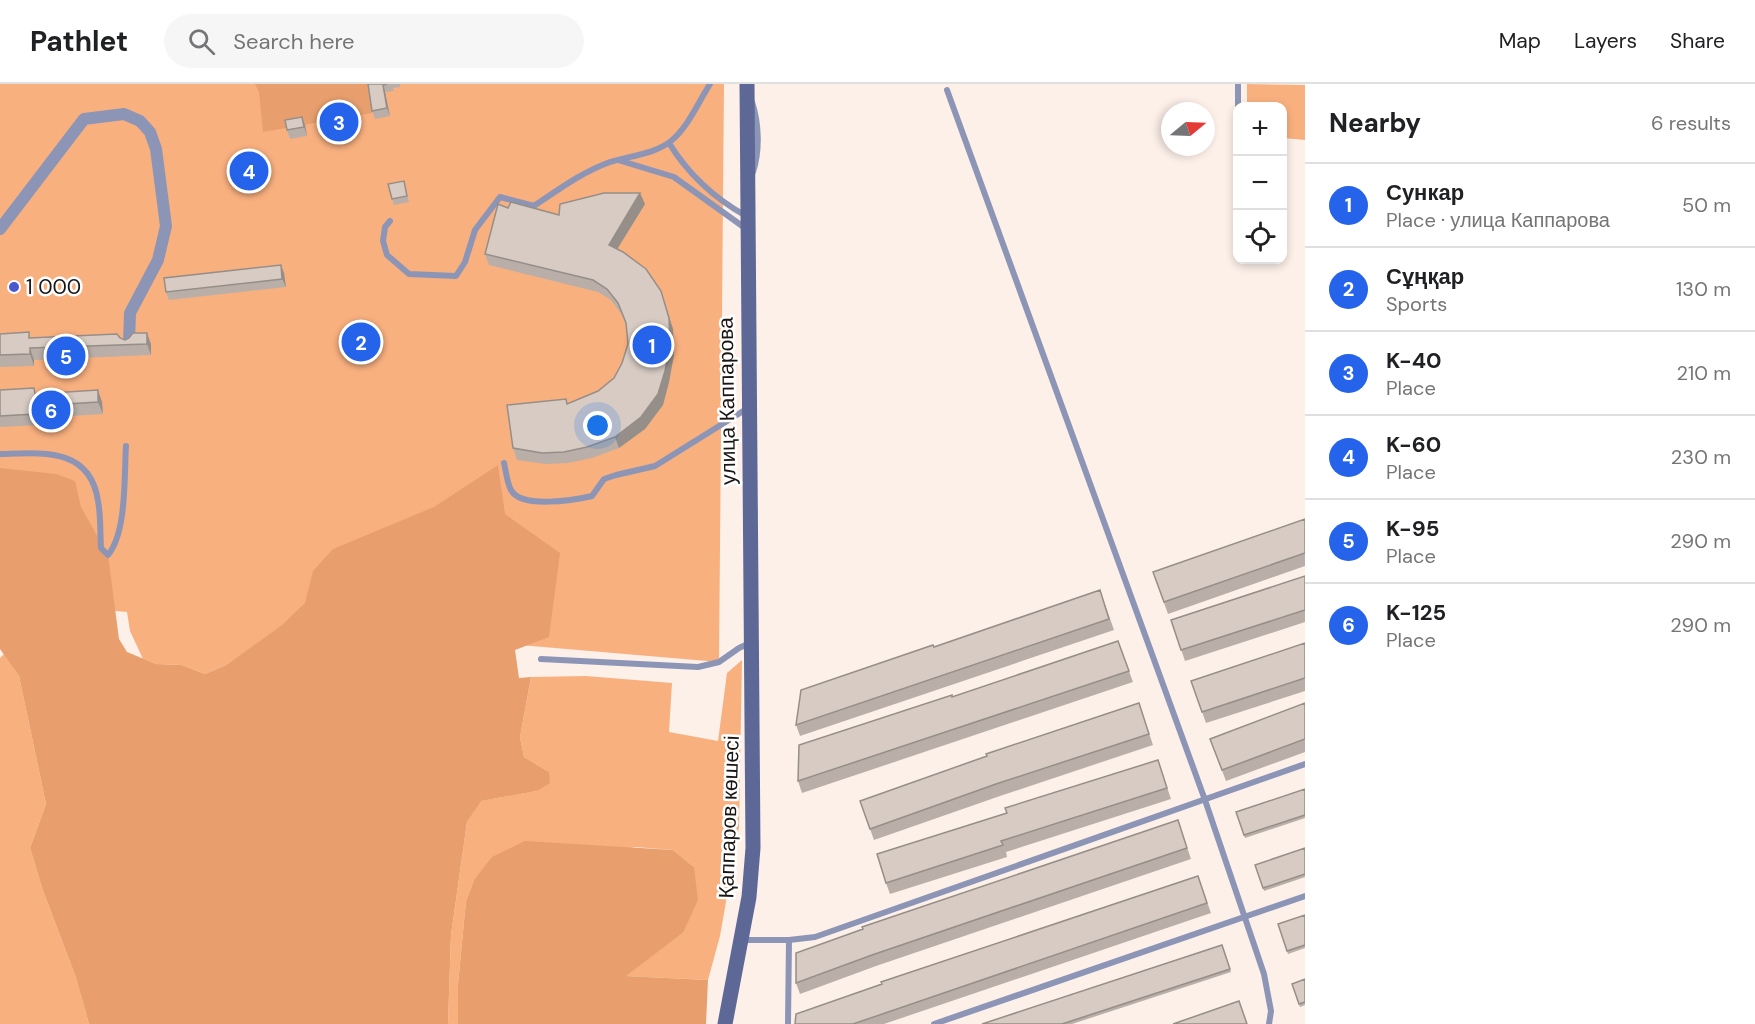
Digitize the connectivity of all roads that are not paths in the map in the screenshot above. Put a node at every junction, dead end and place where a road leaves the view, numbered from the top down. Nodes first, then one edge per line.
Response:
1 (710, 84) edge
2 (747, 84) edge
3 (1238, 84) edge
4 (947, 90) dead end
5 (1238, 102) edge
6 (669, 142) junction
7 (618, 160) junction
8 (390, 221) dead end
9 (747, 222) junction
10 (0, 229) edge
11 (129, 343) edge
12 (749, 408) junction
13 (126, 446) dead end
14 (0, 454) edge
15 (504, 463) dead end
16 (750, 643) junction
17 (541, 659) dead end
18 (753, 718) joint
19 (1305, 764) edge
20 (1205, 800) junction
21 (1305, 896) edge
22 (1245, 915) junction
23 (740, 940) junction
24 (789, 940) junction
25 (725, 1024) edge
26 (788, 1024) edge
27 (934, 1024) edge
28 (1269, 1024) edge

1 - 6 lane
2 - 9 street, улица Каппарова
3 - 5 lane
4 - 20 lane
6 - 7 lane
6 - 9 lane
7 - 8 lane
7 - 9 lane
9 - 12 street, улица Каппарова
10 - 11 street
12 - 15 lane
12 - 16 street, улица Каппарова
13 - 14 lane
16 - 17 lane
16 - 18 street, улица Каппарова
18 - 23 street, Қаппаров көшесі
19 - 20 lane
20 - 22 lane
20 - 24 lane
21 - 22 lane
22 - 27 lane
22 - 28 lane
23 - 24 lane
23 - 25 street, Қаппаров көшесі
24 - 26 lane

